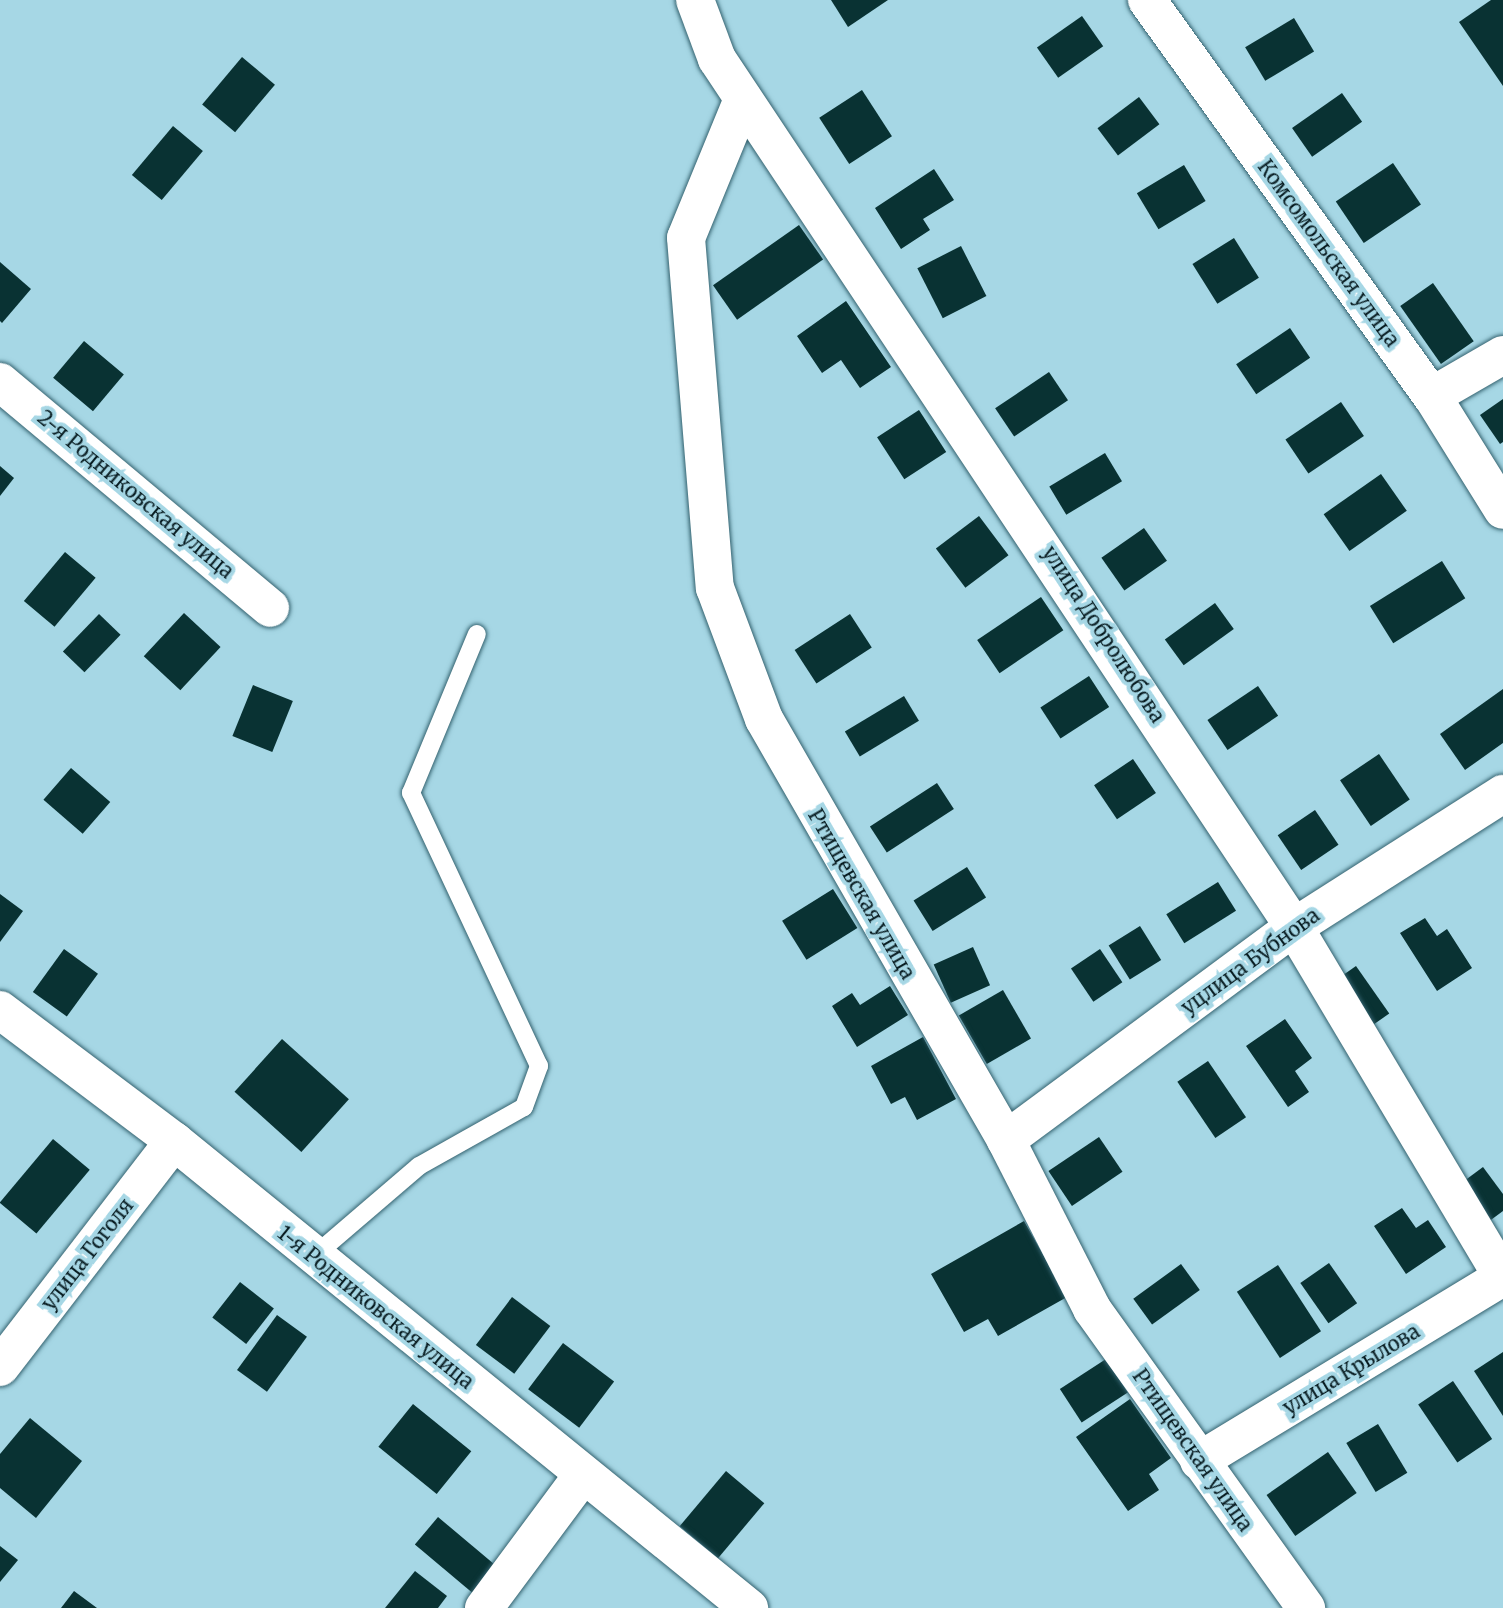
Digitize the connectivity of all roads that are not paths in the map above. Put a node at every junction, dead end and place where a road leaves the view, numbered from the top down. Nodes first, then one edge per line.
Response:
1 (695, 0) edge
2 (1147, 0) edge
3 (743, 99) junction
4 (1503, 355) edge
5 (0, 382) edge
6 (1432, 396) junction
7 (1503, 510) edge
8 (270, 608) dead end
9 (477, 634) dead end
10 (1503, 794) edge
11 (1294, 927) junction
12 (0, 1010) edge
13 (1006, 1140) junction
14 (174, 1141) junction
15 (314, 1256) junction
16 (1503, 1277) edge
17 (0, 1367) edge
18 (1199, 1461) junction
19 (582, 1476) junction
20 (484, 1608) edge
21 (749, 1608) edge
22 (1306, 1608) edge

1 - 3 street, улица Добролюбова
2 - 6 street, Комсомольская улица
3 - 11 street, улица Добролюбова
3 - 13 street, Ртищевская улица
4 - 6 street
5 - 8 street, 2-я Родниковская улица
6 - 7 street, Комсомольская улица
9 - 15 lane
10 - 11 street, уцлица Бубнова
11 - 13 street, уцлица Бубнова
11 - 16 street, улица Добролюбова
12 - 14 street, 1-я Родниковская улица
13 - 18 street, Ртищевская улица
14 - 15 street, 1-я Родниковская улица
14 - 17 street, улица Гоголя
15 - 19 street, 1-я Родниковская улица
16 - 18 street, улица Крылова
18 - 22 street, Ртищевская улица
19 - 20 street
19 - 21 street, 1-я Родниковская улица

